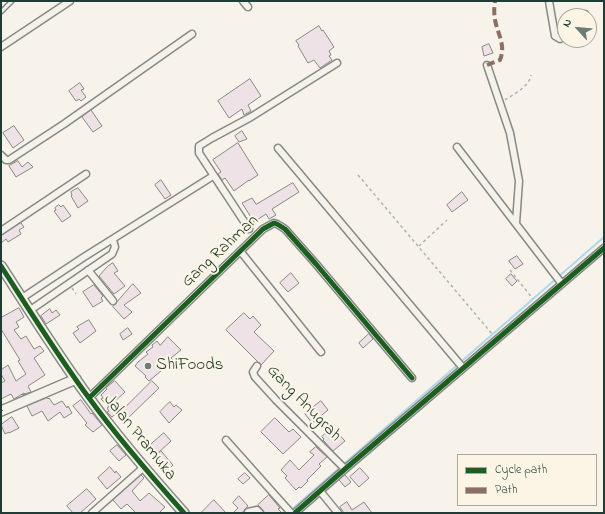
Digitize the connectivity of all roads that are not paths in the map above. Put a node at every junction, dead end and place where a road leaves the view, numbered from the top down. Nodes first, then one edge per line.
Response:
1 (12, 1) edge
2 (70, 1) edge
3 (243, 1) edge
4 (549, 1) edge
5 (248, 7) dead end
6 (1, 12) edge
7 (192, 34) dead end
8 (557, 37) edge
9 (1, 47) edge
10 (337, 63) dead end
11 (487, 65) dead end
12 (457, 147) dead end
13 (278, 148) dead end
14 (1, 155) edge
15 (86, 174) dead end
16 (214, 176) junction
17 (516, 223) junction
18 (249, 229) dead end
19 (1, 231) edge
20 (113, 240) junction
21 (604, 248) edge
22 (241, 252) junction
23 (88, 270) junction
24 (2, 271) edge
25 (562, 284) junction
26 (22, 298) junction
27 (113, 301) dead end
28 (29, 311) junction
29 (321, 352) dead end
30 (257, 366) dead end
31 (463, 368) junction
32 (412, 378) dead end
33 (76, 379) junction
34 (89, 398) junction
35 (1, 410) edge
36 (226, 440) dead end
37 (144, 467) junction
38 (344, 468) junction
39 (320, 491) junction
40 (248, 512) dead end
41 (92, 513) edge
42 (184, 513) edge
43 (260, 513) edge
44 (292, 513) edge
45 (338, 513) edge

1 - 6 lane
2 - 9 street
3 - 5 street
4 - 8 street
7 - 14 street
10 - 16 street
11 - 17 street
12 - 17 street
13 - 31 street
15 - 19 street
16 - 18 street
16 - 20 street
17 - 25 street
20 - 23 street
20 - 26 street
21 - 25 street
22 - 29 street
22 - 32 street, Gang Rahman
22 - 34 street, Gang Rahman
23 - 27 street
23 - 28 street
24 - 26 street, Jalan Pramuka
25 - 31 street
26 - 28 street, Jalan Pramuka
28 - 33 street, Jalan Pramuka
30 - 38 street, Gang Anugrah
31 - 38 street
33 - 34 street, Jalan Pramuka
33 - 35 street
34 - 37 street, Jalan Pramuka
36 - 44 street
37 - 41 street
37 - 42 street, Jalan Pramuka
38 - 39 street
39 - 44 street
39 - 45 street
40 - 43 street

